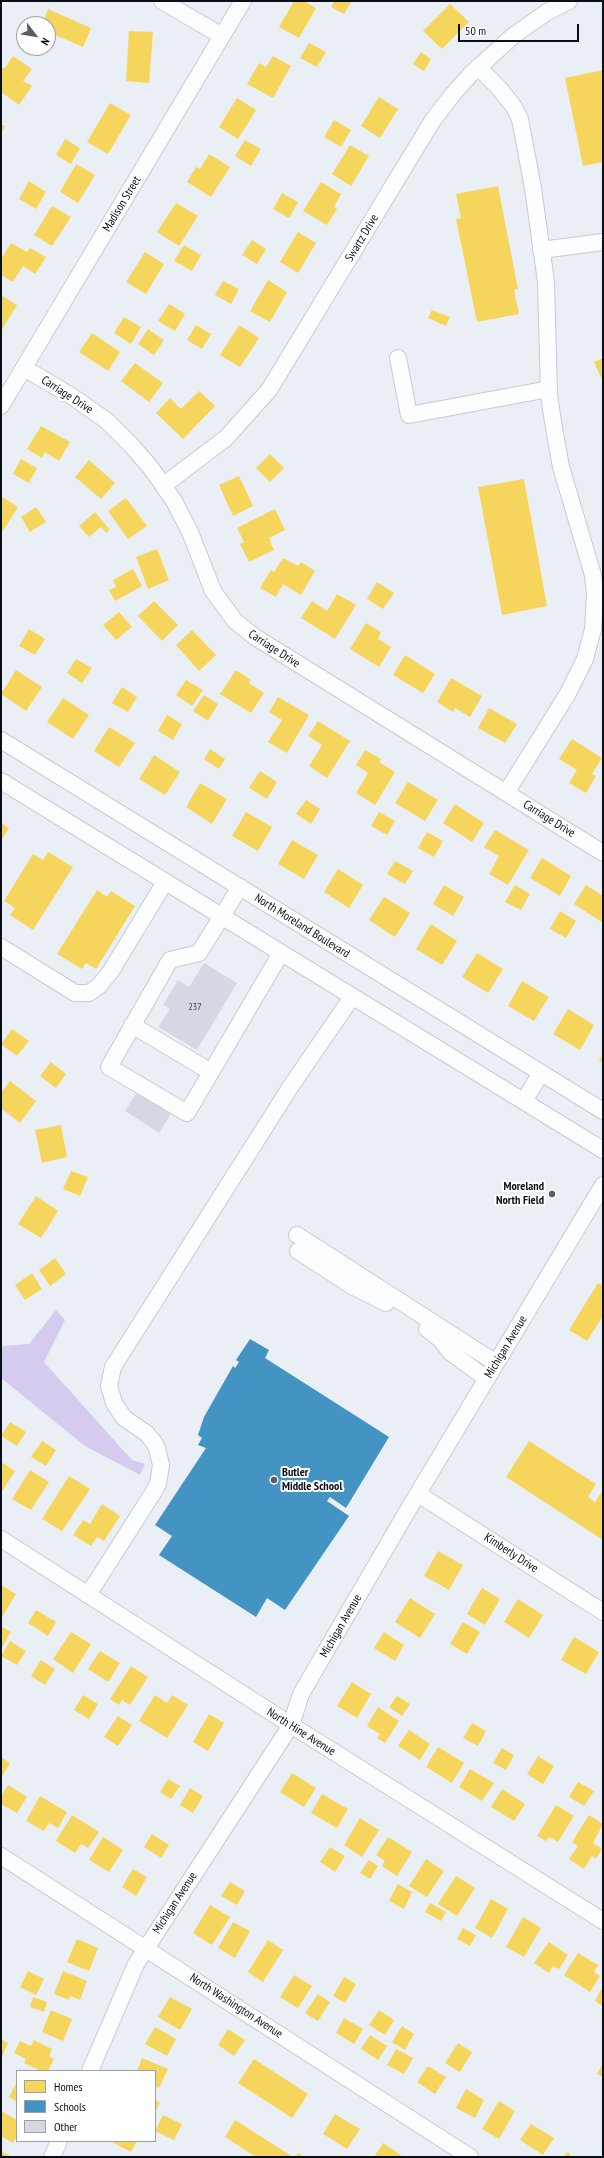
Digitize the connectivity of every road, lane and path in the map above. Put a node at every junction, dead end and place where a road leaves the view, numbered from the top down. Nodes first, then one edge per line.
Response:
1 (162, 1) edge
2 (242, 1) edge
3 (569, 1) edge
4 (222, 36) junction
5 (478, 67) junction
6 (603, 242) edge
7 (541, 250) junction
8 (398, 358) dead end
9 (24, 368) junction
10 (549, 389) junction
11 (1, 406) edge
12 (164, 485) junction
13 (1, 740) edge
14 (1, 781) edge
15 (506, 793) junction
16 (603, 853) edge
17 (165, 882) junction
18 (240, 887) junction
19 (221, 917) junction
20 (1, 948) edge
21 (281, 953) junction
22 (352, 997) junction
23 (132, 1025) junction
24 (211, 1072) junction
25 (541, 1073) junction
26 (524, 1102) junction
27 (603, 1111) edge
28 (603, 1150) edge
29 (603, 1185) edge
30 (297, 1234) dead end
31 (298, 1251) dead end
32 (496, 1363) junction
33 (487, 1379) junction
34 (418, 1494) junction
35 (1, 1539) edge
36 (88, 1595) junction
37 (603, 1612) edge
38 (291, 1725) junction
39 (1, 1856) edge
40 (603, 1921) edge
41 (146, 1948) junction
42 (90, 2070) edge
43 (59, 2142) edge
44 (52, 2157) edge
45 (470, 2157) edge

1 - 4 street
2 - 4 street, Madison Street
3 - 5 street, Swartz Drive
4 - 9 street, Madison Street
5 - 7 street
5 - 12 street, Swartz Drive
6 - 7 street
7 - 10 street
8 - 10 street
9 - 11 street, Madison Street
9 - 12 street, Carriage Drive
10 - 15 street
12 - 15 street, Carriage Drive
13 - 18 street, North Moreland Boulevard
14 - 17 street
15 - 16 street, Carriage Drive
17 - 19 street
17 - 20 street
18 - 19 street
18 - 25 street, North Moreland Boulevard
19 - 21 street
19 - 23 street
21 - 22 street
21 - 24 street
22 - 26 street
22 - 36 street
23 - 24 street
23 - 24 street
25 - 26 street
25 - 27 street, North Moreland Boulevard
26 - 28 street
29 - 32 street, Michigan Avenue
30 - 32 street
31 - 33 street
32 - 33 street, Michigan Avenue
33 - 34 street, Michigan Avenue
34 - 37 street, Kimberly Drive
34 - 38 street, Michigan Avenue
35 - 36 street, North Hine Avenue
36 - 38 street, North Hine Avenue
38 - 40 street, North Hine Avenue
38 - 41 street, Michigan Avenue
39 - 41 street, North Washington Avenue
41 - 42 street, Michigan Avenue
41 - 45 street, North Washington Avenue
43 - 44 street

